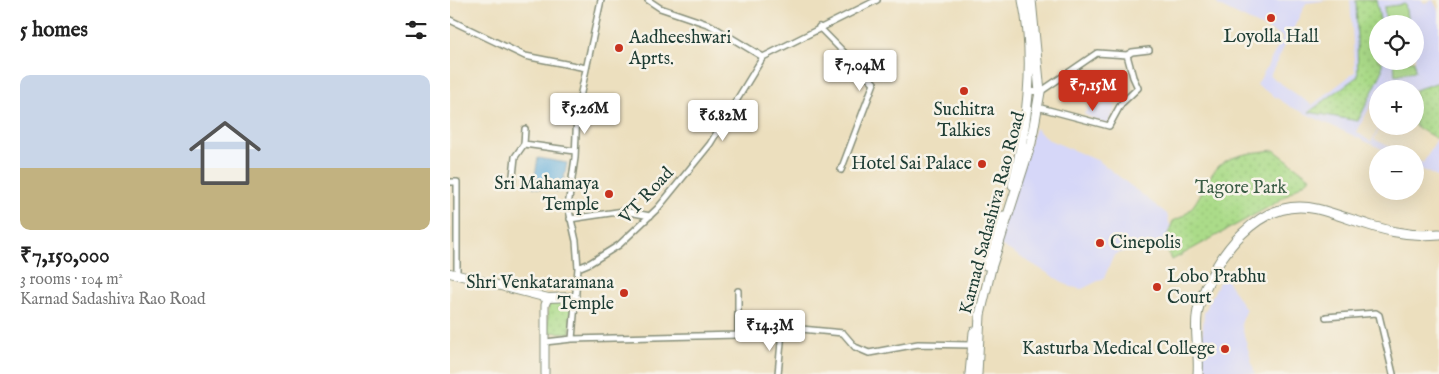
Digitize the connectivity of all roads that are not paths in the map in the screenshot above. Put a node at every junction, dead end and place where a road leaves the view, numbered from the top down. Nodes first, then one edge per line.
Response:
1 (601, 0) edge
2 (648, 0) edge
3 (877, 0) edge
4 (1023, 0) edge
5 (1031, 0) edge
6 (450, 20) edge
7 (819, 27) junction
8 (1149, 50) dead end
9 (1127, 55) junction
10 (763, 57) junction
11 (586, 68) junction
12 (1028, 91) junction
13 (1040, 92) junction
14 (1037, 107) junction
15 (525, 130) dead end
16 (524, 144) junction
17 (576, 151) junction
18 (841, 170) dead end
19 (450, 182) edge
20 (512, 185) dead end
21 (650, 216) junction
22 (570, 219) junction
23 (1439, 234) edge
24 (578, 268) junction
25 (454, 274) edge
26 (738, 291) dead end
27 (574, 296) junction
28 (548, 298) junction
29 (1326, 317) dead end
30 (782, 332) junction
31 (738, 335) junction
32 (572, 339) junction
33 (545, 342) junction
34 (972, 345) junction
35 (545, 374) edge
36 (778, 374) edge
37 (970, 374) edge
38 (977, 374) edge
39 (1198, 374) edge
40 (1393, 374) edge

1 - 11 street
2 - 10 street
3 - 7 street
4 - 12 main road
5 - 13 main road, Karnad Sadashiva Rao Road
6 - 11 street
7 - 10 street
7 - 18 street
8 - 9 street
9 - 13 street
9 - 14 street
10 - 21 street, VT Road
11 - 17 street
12 - 13 street
12 - 34 main road
13 - 14 main road, Karnad Sadashiva Rao Road
14 - 38 main road, Karnad Sadashiva Rao Road
15 - 16 street
16 - 17 street
16 - 20 street
17 - 22 street
19 - 25 street
21 - 22 street
21 - 24 street, VT Road
22 - 24 street
23 - 39 main road
24 - 27 street
25 - 28 main road
26 - 31 street
27 - 28 main road
27 - 32 street
28 - 33 street
29 - 40 street
30 - 31 street
30 - 34 street
30 - 36 street
31 - 32 street
32 - 33 street
33 - 35 street
34 - 37 main road

